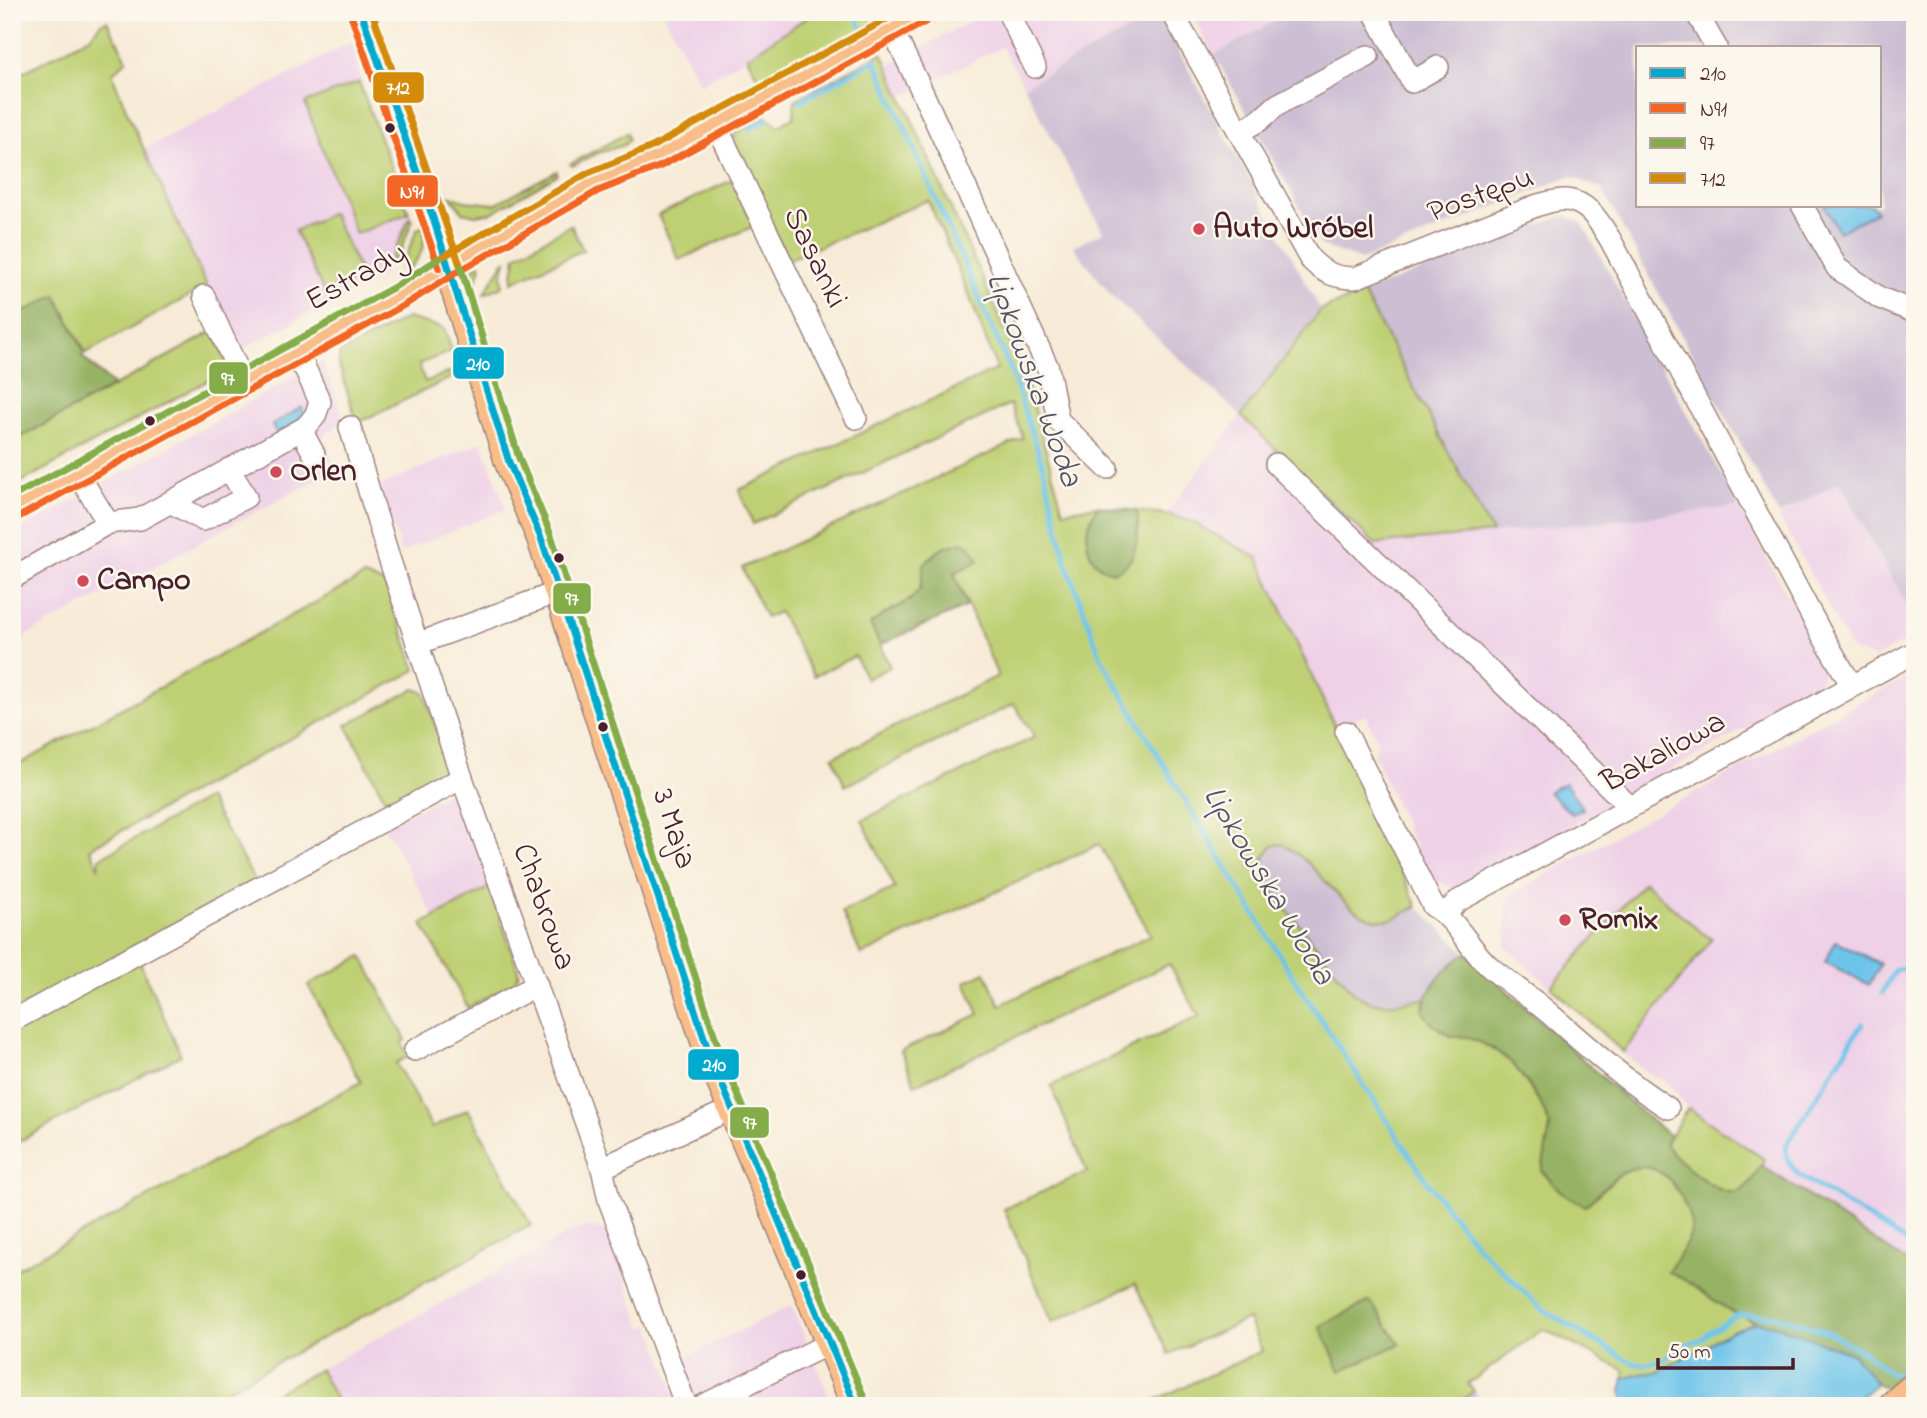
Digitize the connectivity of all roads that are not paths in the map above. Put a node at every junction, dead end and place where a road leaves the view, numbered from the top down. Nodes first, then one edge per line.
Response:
1 (361, 12) edge
2 (922, 12) edge
3 (1008, 12) edge
4 (1172, 12) edge
5 (1374, 12) edge
6 (1696, 12) edge
7 (892, 29) junction
8 (1715, 46) edge
9 (1368, 56) dead end
10 (1035, 67) dead end
11 (1438, 67) dead end
12 (716, 125) junction
13 (1239, 132) junction
14 (1803, 206) edge
15 (449, 265) junction
16 (204, 296) dead end
17 (1915, 312) edge
18 (286, 357) junction
19 (243, 381) junction
20 (856, 418) dead end
21 (350, 427) dead end
22 (301, 430) junction
23 (314, 454) dead end
24 (1276, 464) dead end
25 (1107, 468) dead end
26 (78, 474) junction
27 (234, 478) junction
28 (170, 502) junction
29 (12, 509) edge
30 (108, 523) junction
31 (16, 576) dead end
32 (558, 592) junction
33 (418, 644) junction
34 (1915, 652) edge
35 (1852, 686) junction
36 (1346, 732) dead end
37 (462, 778) junction
38 (1630, 807) junction
39 (1446, 913) junction
40 (537, 985) junction
41 (12, 1021) edge
42 (415, 1050) dead end
43 (1668, 1108) dead end
44 (732, 1109) junction
45 (602, 1168) junction
46 (830, 1343) junction
47 (1915, 1386) edge
48 (686, 1406) edge
49 (702, 1406) edge
50 (856, 1406) edge
51 (1892, 1406) edge

1 - 15 main road, 3 Maja
2 - 7 main road, Estrady
3 - 10 street
4 - 13 street, Postępu
5 - 11 street
6 - 8 street
7 - 12 main road, Estrady
7 - 25 street
9 - 13 street
12 - 15 main road, Estrady
12 - 20 street, Sasanki
13 - 35 street, Postępu
14 - 17 street
15 - 18 main road, Estrady
15 - 32 main road, 3 Maja
16 - 19 street
18 - 19 main road, Estrady
18 - 22 street
19 - 26 main road, Estrady
21 - 33 street, Chabrowa
22 - 23 street
22 - 27 street
24 - 38 street
26 - 29 main road, Estrady
26 - 30 street
27 - 28 street
27 - 28 street
28 - 30 street
30 - 31 street
32 - 33 street
32 - 44 main road, 3 Maja
33 - 37 street, Chabrowa
34 - 35 street, Bakaliowa
35 - 38 street, Bakaliowa
36 - 39 street
37 - 40 street, Chabrowa
37 - 41 street
38 - 39 street, Bakaliowa
39 - 43 street
40 - 42 street
40 - 45 street, Chabrowa
44 - 45 street
44 - 46 main road, 3 Maja
45 - 48 street, Chabrowa
46 - 49 street
46 - 50 main road, 3 Maja
47 - 51 main road

